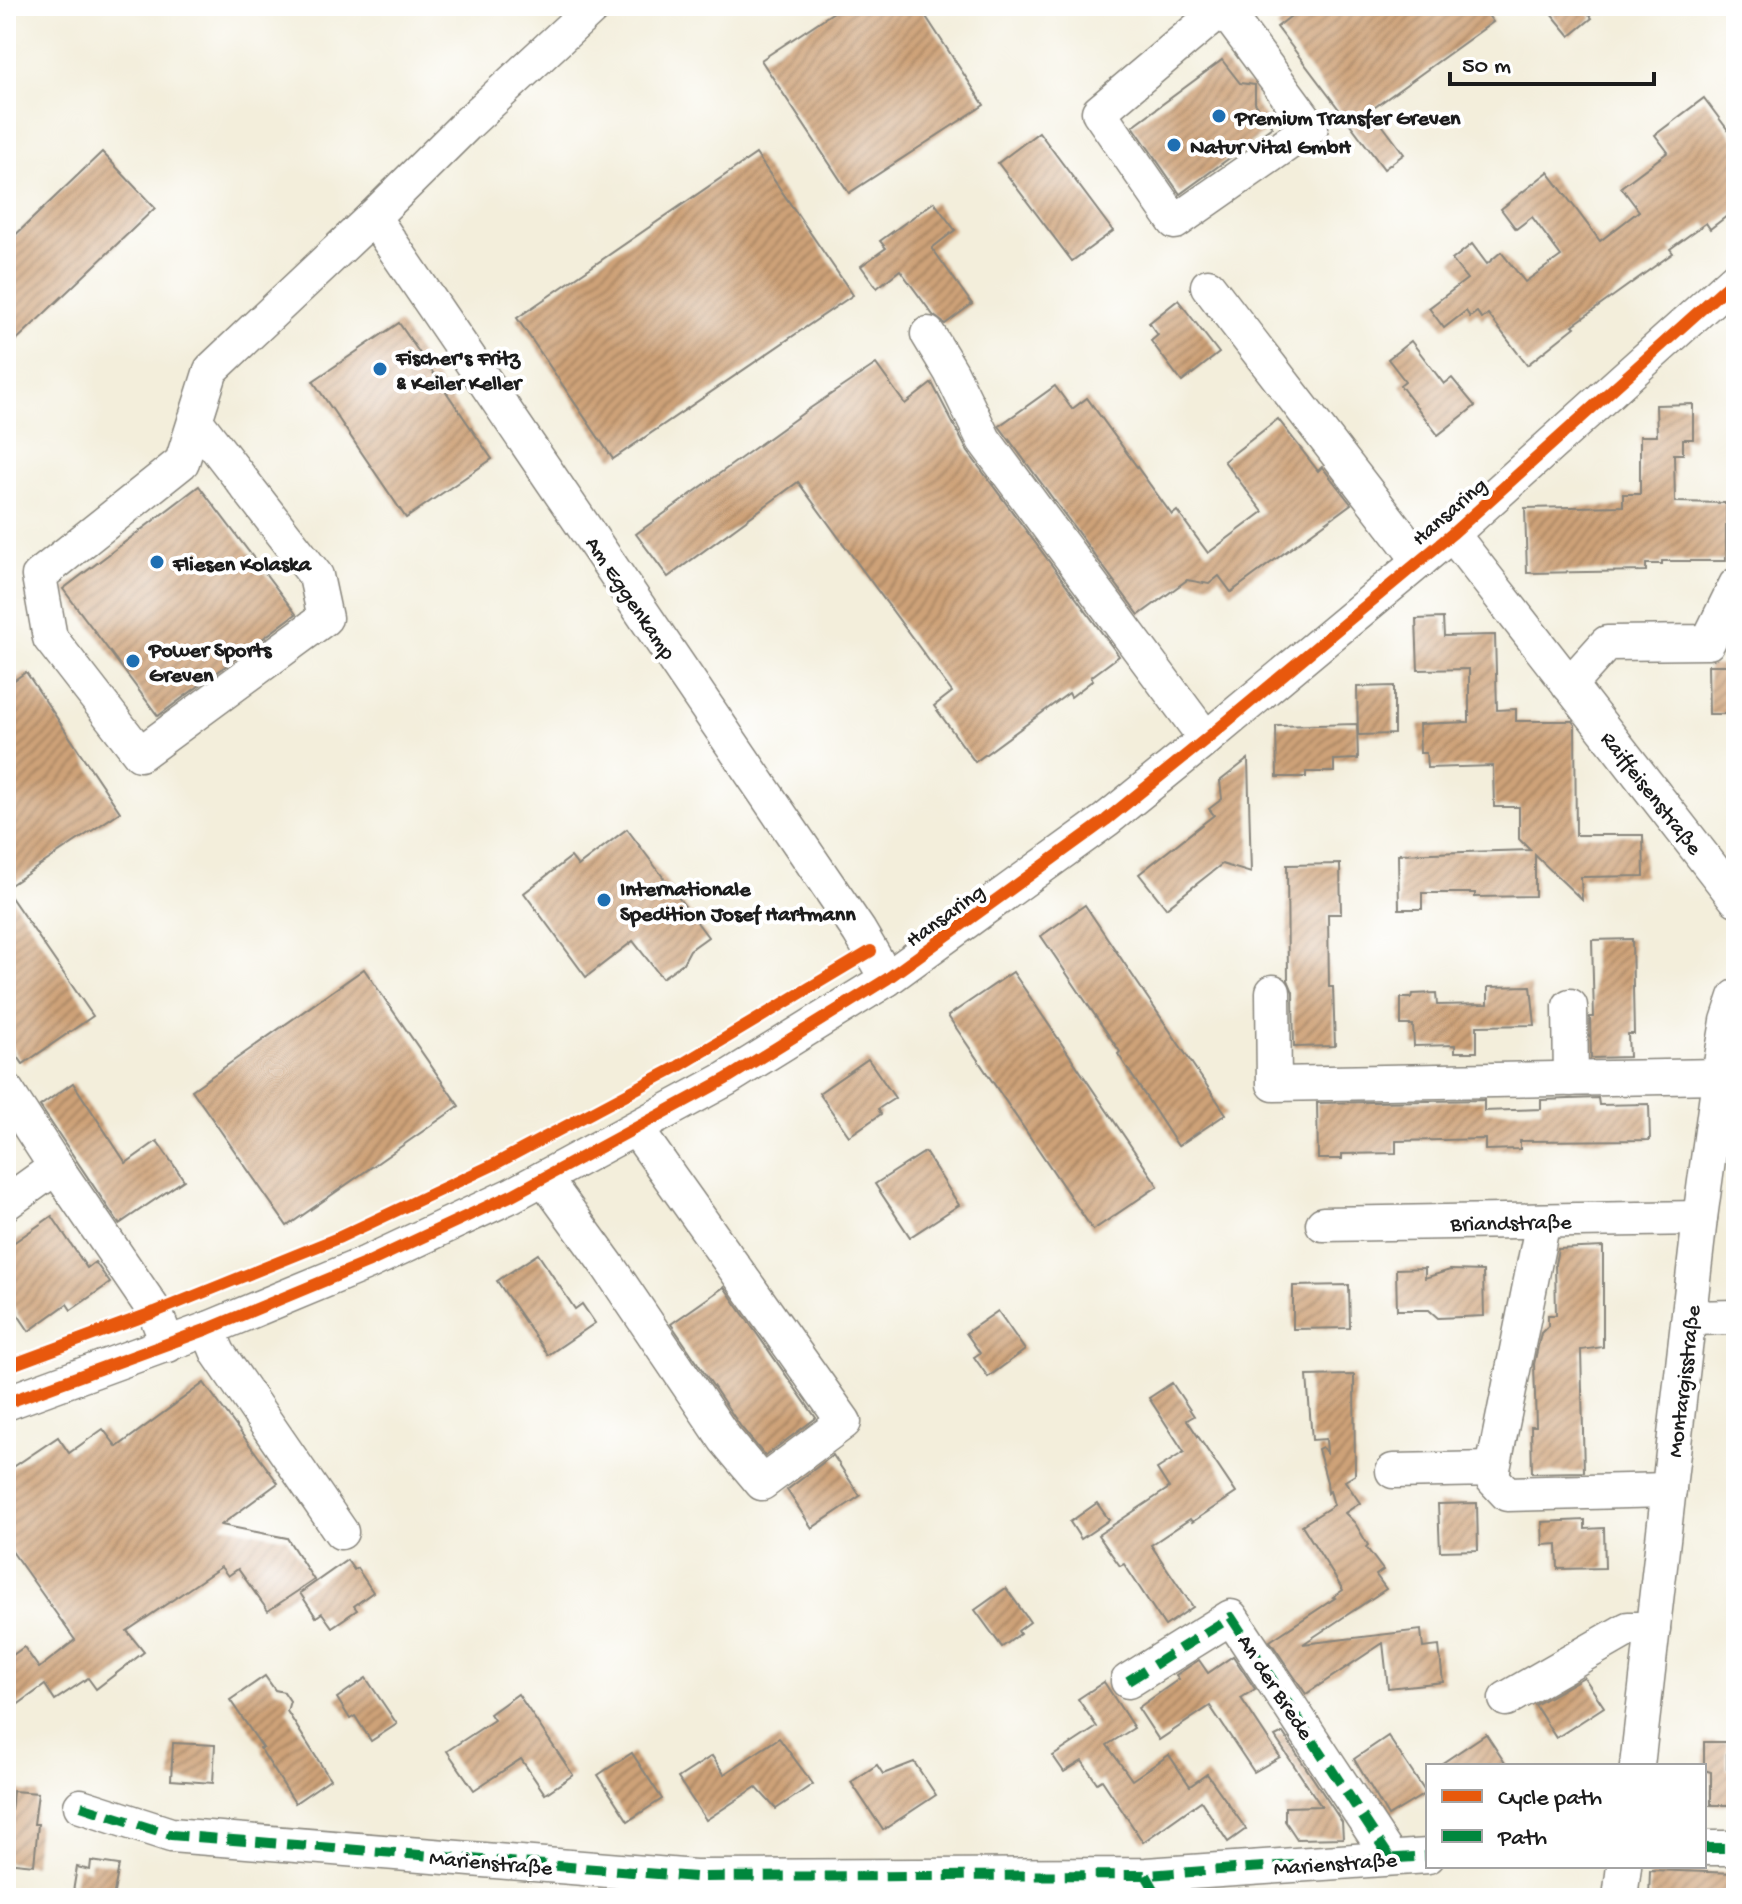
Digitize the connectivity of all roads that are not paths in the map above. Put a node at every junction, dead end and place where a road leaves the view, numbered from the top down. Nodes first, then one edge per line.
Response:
1 (594, 6) edge
2 (1224, 7) edge
3 (373, 217) junction
4 (1736, 278) edge
5 (1208, 286) dead end
6 (928, 334) dead end
7 (195, 420) junction
8 (1452, 534) junction
9 (1420, 561) junction
10 (1736, 585) edge
11 (1569, 685) junction
12 (1206, 739) junction
13 (1736, 899) edge
14 (887, 979) junction
15 (1273, 992) dead end
16 (1736, 997) edge
17 (1570, 1006) dead end
18 (1726, 1063) edge
19 (1571, 1079) junction
20 (6, 1090) edge
21 (636, 1129) junction
22 (56, 1167) junction
23 (544, 1178) junction
24 (6, 1203) edge
25 (1700, 1218) junction
26 (1543, 1221) junction
27 (1323, 1224) dead end
28 (1736, 1317) edge
29 (1690, 1318) junction
30 (208, 1329) junction
31 (168, 1345) junction
32 (7, 1399) edge
33 (1493, 1469) junction
34 (1393, 1471) dead end
35 (1669, 1490) junction
36 (341, 1532) dead end
37 (1653, 1629) junction
38 (1128, 1681) dead end
39 (1506, 1699) dead end
40 (1637, 1764) edge
41 (81, 1806) dead end
42 (1706, 1848) edge
43 (1736, 1848) edge
44 (1426, 1856) edge
45 (1390, 1858) junction
46 (1624, 1868) edge
47 (1153, 1886) edge
48 (1620, 1898) edge

1 - 3 street
2 - 2 street
3 - 7 street
3 - 14 street, Am Eggenkamp
4 - 8 street, Hansaring
5 - 9 street
6 - 12 street
7 - 7 street
8 - 9 street, Hansaring
8 - 11 street, Raiffeisenstraße
9 - 12 street, Hansaring
10 - 11 street
11 - 13 street, Raiffeisenstraße
12 - 14 street, Hansaring
14 - 21 street, Hansaring
15 - 19 street
16 - 18 street, Montargisstraße
17 - 19 street
18 - 19 street
18 - 25 street, Montargisstraße
20 - 22 street
21 - 23 street, Hansaring
21 - 23 street
22 - 24 street
22 - 31 street
23 - 30 street, Hansaring
25 - 26 street, Briandstraße
25 - 29 street, Montargisstraße
26 - 27 street, Briandstraße
26 - 33 street
28 - 29 street
29 - 35 street, Montargisstraße
30 - 31 street, Hansaring
30 - 36 street
31 - 32 street, Hansaring
33 - 34 street
33 - 35 street
35 - 37 street, Montargisstraße
37 - 39 street
37 - 40 street, Montargisstraße
38 - 45 street, An der Brede
41 - 47 street, Marienstraße
42 - 43 street
44 - 45 street, Marienstraße
45 - 47 street, Marienstraße
46 - 48 street

